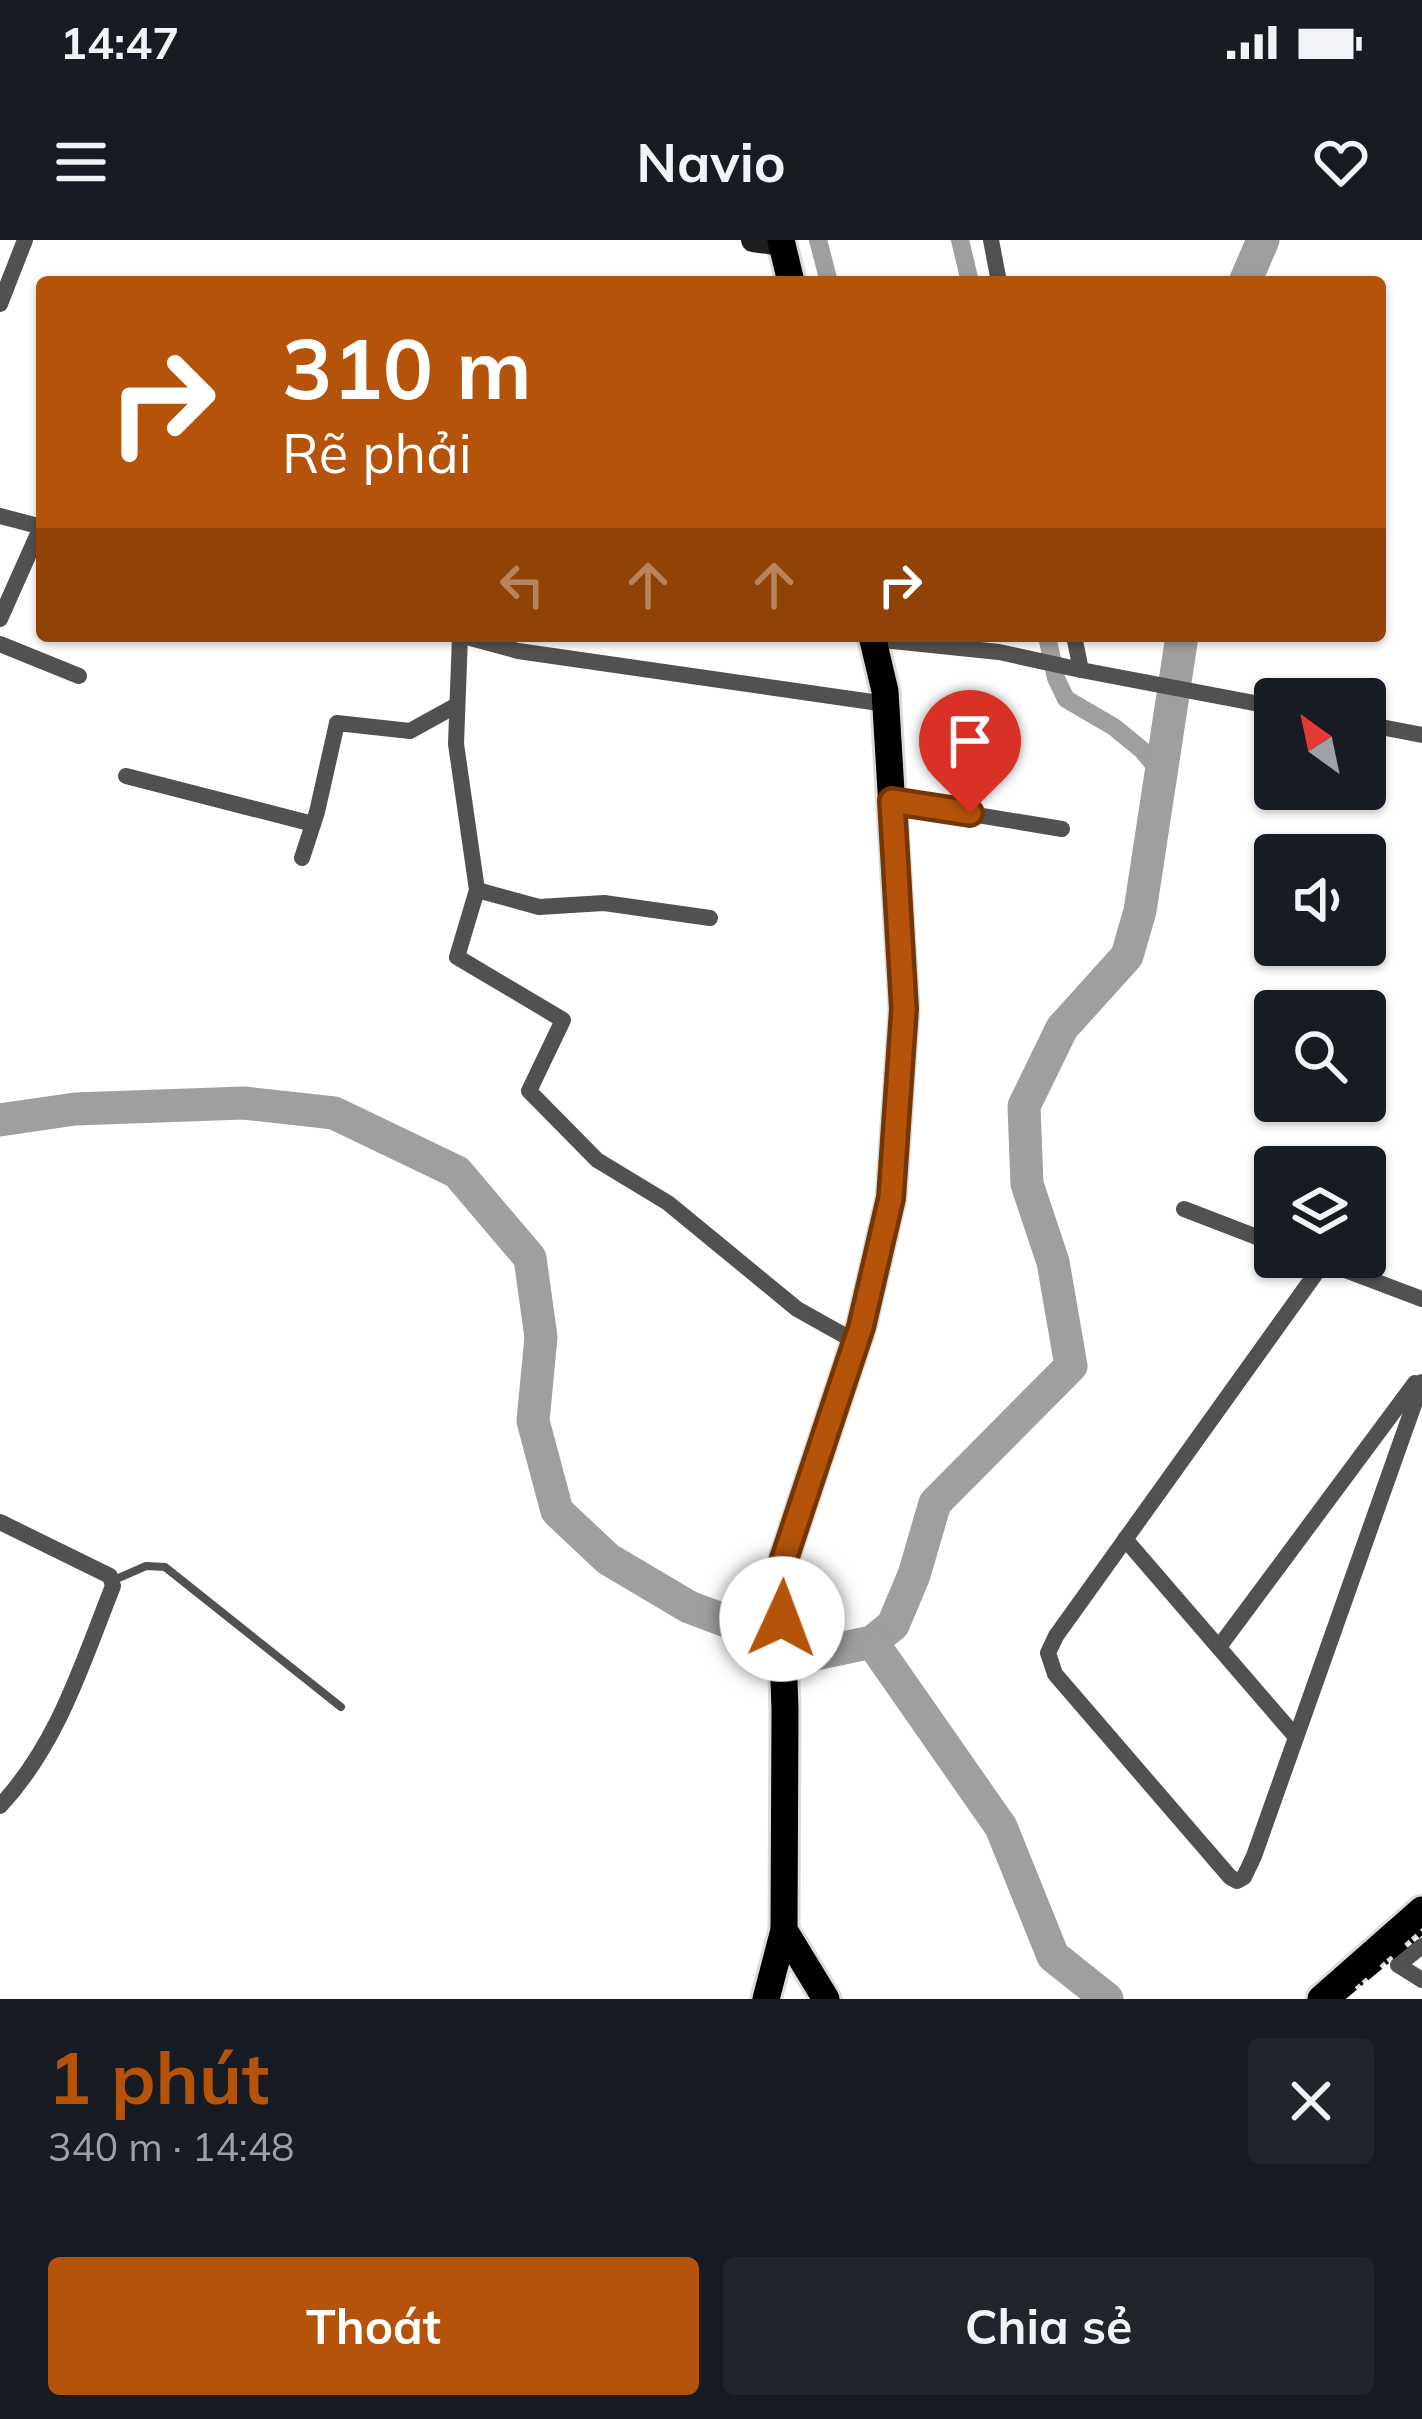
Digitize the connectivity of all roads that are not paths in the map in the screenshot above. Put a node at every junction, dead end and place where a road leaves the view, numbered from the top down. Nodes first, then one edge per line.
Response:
1 (25, 240) edge
2 (752, 240) edge
3 (991, 240) edge
4 (781, 242) edge
5 (790, 276) edge
6 (998, 276) edge
7 (0, 304) edge
8 (0, 516) edge
9 (36, 526) edge
10 (36, 538) edge
11 (0, 619) edge
12 (462, 642) edge
13 (486, 642) edge
14 (874, 642) edge
15 (915, 642) edge
16 (1075, 642) edge
17 (0, 644) edge
18 (1081, 670) junction
19 (79, 676) dead end
20 (1254, 703) edge
21 (886, 704) junction
22 (457, 705) junction
23 (1386, 728) edge
24 (1422, 735) edge
25 (126, 776) dead end
26 (892, 801) junction
27 (313, 824) junction
28 (1062, 829) dead end
29 (302, 858) dead end
30 (477, 890) junction
31 (710, 918) dead end
32 (1184, 1209) dead end
33 (1254, 1236) edge
34 (1306, 1278) edge
35 (1367, 1278) edge
36 (1422, 1298) edge
37 (856, 1342) junction
38 (1422, 1377) edge
39 (0, 1522) edge
40 (1125, 1539) junction
41 (112, 1580) junction
42 (1219, 1647) junction
43 (340, 1707) dead end
44 (1296, 1737) junction
45 (0, 1806) edge
46 (1422, 1910) edge
47 (784, 1930) junction
48 (1422, 1946) edge
49 (1422, 1981) edge
50 (766, 1999) edge
51 (826, 1999) edge
52 (1321, 1999) edge

1 - 7 street
2 - 4 street
3 - 6 street
4 - 5 main road
8 - 9 street
10 - 11 street
12 - 22 street
13 - 21 street
14 - 21 main road
15 - 18 street
16 - 18 street
17 - 19 street
18 - 20 street
21 - 26 main road
22 - 27 street
22 - 30 street
23 - 24 street
25 - 27 street
26 - 28 street
26 - 37 main road
27 - 29 street
30 - 31 street
30 - 37 street
32 - 33 street
34 - 40 street
35 - 36 street
37 - 47 main road
38 - 42 street
38 - 44 street
39 - 41 street
40 - 42 street
40 - 44 street
41 - 43 lane
41 - 45 street
42 - 44 street
46 - 52 main road
47 - 50 main road
47 - 51 main road
48 - 49 street

